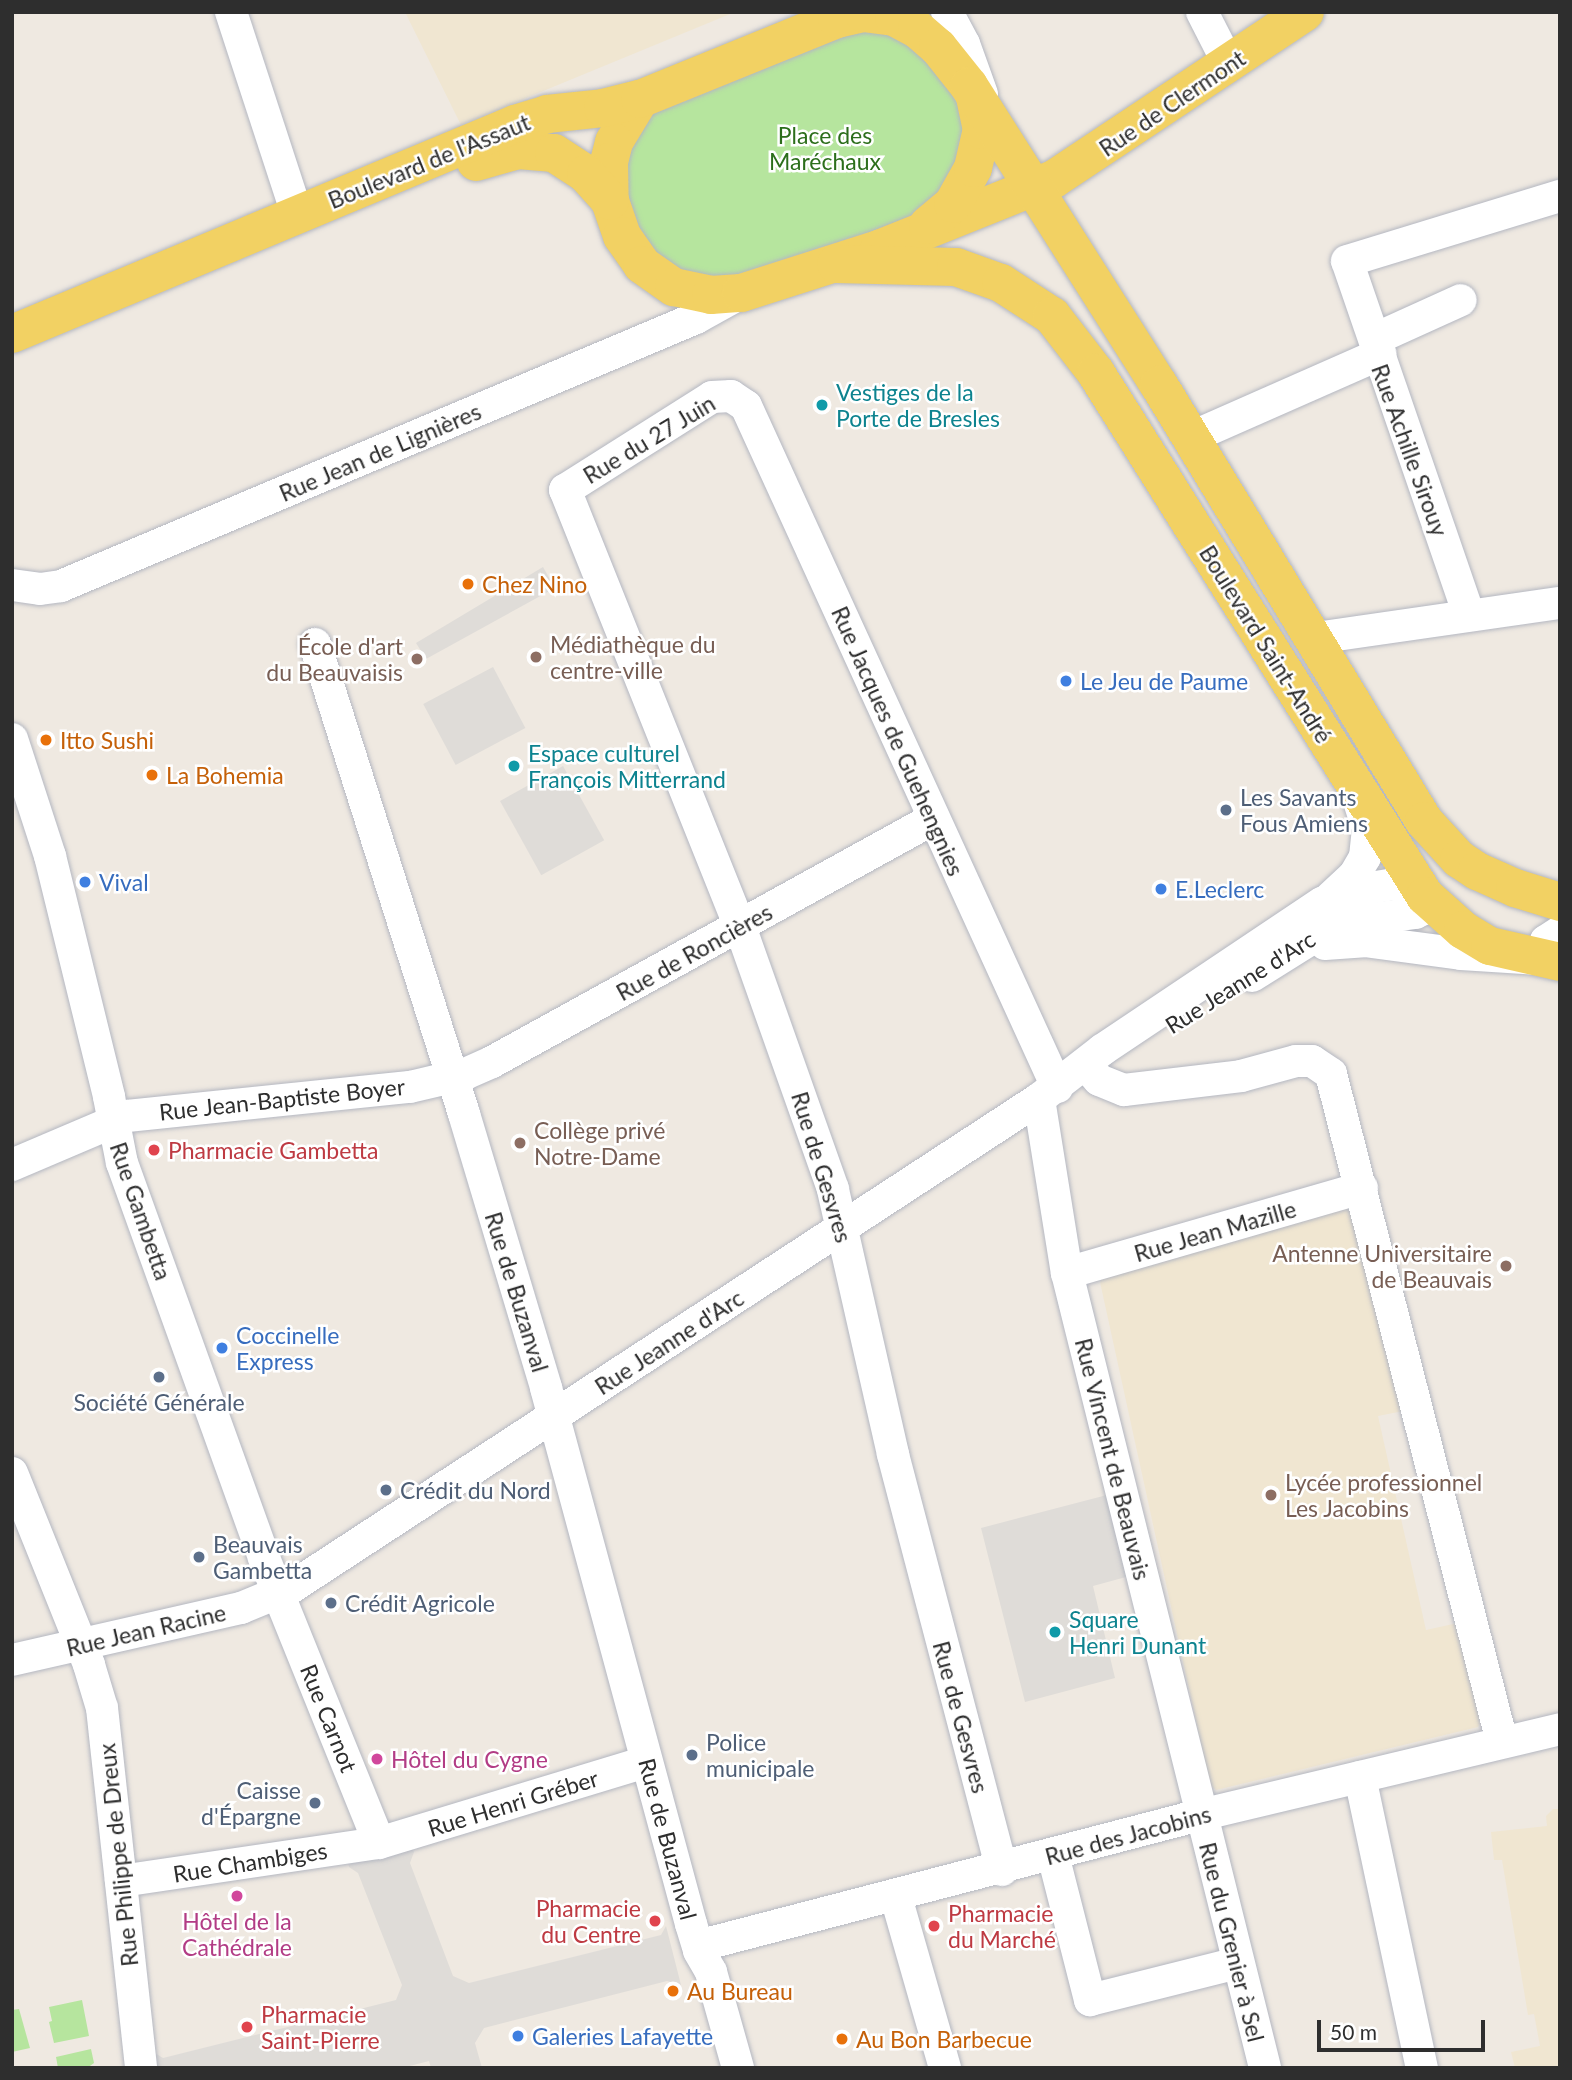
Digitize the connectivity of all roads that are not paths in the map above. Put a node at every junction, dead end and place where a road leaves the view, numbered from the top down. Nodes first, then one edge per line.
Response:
1 (231, 12) edge
2 (947, 12) edge
3 (1202, 12) edge
4 (844, 15) edge
5 (1283, 19) edge
6 (1229, 65) junction
7 (969, 86) junction
8 (640, 99) junction
9 (990, 119) junction
10 (1035, 188) junction
11 (1560, 196) edge
12 (610, 201) junction
13 (297, 214) junction
14 (918, 233) junction
15 (836, 264) junction
16 (741, 293) junction
17 (1461, 300) dead end
18 (21, 328) edge
19 (1377, 346) junction
20 (12, 361) edge
21 (735, 398) joint
22 (1192, 437) junction
23 (565, 490) joint
24 (12, 585) edge
25 (1560, 603) edge
26 (1469, 615) junction
27 (1316, 638) junction
28 (315, 644) dead end
29 (12, 739) edge
30 (1348, 773) junction
31 (24, 810) edge
32 (933, 819) junction
33 (1446, 846) junction
34 (1433, 894) junction
35 (1560, 901) edge
36 (1322, 903) junction
37 (1560, 916) edge
38 (740, 927) junction
39 (1553, 951) edge
40 (1233, 989) junction
41 (1087, 1067) junction
42 (453, 1079) junction
43 (1048, 1093) junction
44 (112, 1121) junction
45 (12, 1164) edge
46 (1362, 1188) junction
47 (843, 1228) junction
48 (1067, 1273) junction
49 (554, 1418) junction
50 (12, 1473) edge
51 (279, 1593) junction
52 (81, 1645) junction
53 (12, 1660) edge
54 (1560, 1729) edge
55 (1502, 1742) junction
56 (646, 1762) junction
57 (1360, 1777) junction
58 (1200, 1815) junction
59 (379, 1843) junction
60 (1054, 1855) junction
61 (1002, 1870) junction
62 (121, 1881) junction
63 (896, 1896) junction
64 (698, 1946) junction
65 (1237, 1963) junction
66 (141, 2068) edge
67 (738, 2068) edge
68 (945, 2068) edge
69 (1265, 2068) edge
70 (1422, 2068) edge

1 - 13 street
2 - 9 street
3 - 6 street
4 - 7 main road, Boulevard de l'Assaut
4 - 8 main road, Boulevard de l'Assaut
5 - 6 main road, Rue de Clermont
6 - 10 main road, Rue de Clermont
7 - 9 main road, Boulevard de l'Assaut
7 - 14 main road
8 - 12 main road
8 - 13 main road, Boulevard de l'Assaut
9 - 10 main road, Boulevard de l'Assaut
10 - 14 main road, Rue de Clermont
10 - 22 main road, Boulevard Saint-André
11 - 19 street
12 - 16 main road
12 - 20 main road, Boulevard de l'Assaut
13 - 18 main road, Boulevard de l'Assaut
14 - 15 main road, Rue de Clermont
15 - 16 main road
15 - 30 main road, Boulevard Saint-André
16 - 24 street, Rue Jean de Lignières
17 - 19 street
19 - 22 street, Rue Achille Sirouy
19 - 26 street, Rue Achille Sirouy
21 - 23 street, Rue du 27 Juin
21 - 32 street, Rue Jacques de Guehengnies
22 - 27 main road, Boulevard Saint-André
23 - 38 street, Rue de Gesvres
25 - 26 street
26 - 27 street
27 - 33 main road, Boulevard Saint-André
28 - 42 street, Rue de Buzanval
29 - 31 street, Rue Gambetta
30 - 34 main road, Boulevard Saint-André
30 - 36 street
31 - 44 street, Rue Gambetta
32 - 38 street, Rue de Roncières
32 - 43 street, Rue Jacques de Guehengnies
33 - 34 main road
33 - 35 main road, Boulevard Saint-André
34 - 36 street, Rue Jeanne d'Arc
34 - 37 main road
34 - 39 main road, Boulevard Saint-André
34 - 40 street, Rue Jeanne d'Arc
36 - 41 street, Rue Jeanne d'Arc
38 - 42 street, Rue de Roncières
38 - 47 street, Rue de Gesvres
39 - 40 street
40 - 41 street, Rue Jeanne d'Arc
41 - 43 street, Rue Jeanne d'Arc
41 - 46 street
42 - 44 street, Rue Jean-Baptiste Boyer
42 - 49 street, Rue de Buzanval
43 - 47 street, Rue Jeanne d'Arc
43 - 48 street, Rue Vincent de Beauvais
44 - 45 street, Rue Jean-Baptiste Boyer
44 - 51 street, Rue Gambetta
46 - 48 street, Rue Jean Mazille
46 - 55 street
47 - 49 street, Rue Jeanne d'Arc
47 - 61 street, Rue de Gesvres
48 - 58 street, Rue Vincent de Beauvais
49 - 51 street, Rue Jeanne d'Arc
49 - 56 street, Rue de Buzanval
50 - 52 street, Rue Philippe de Dreux
51 - 52 street, Rue Jean Racine
51 - 59 street, Rue Carnot
52 - 53 street, Rue Jean Racine
52 - 62 street, Rue Philippe de Dreux
54 - 55 street, Rue des Jacobins
55 - 57 street, Rue des Jacobins
56 - 59 street, Rue Henri Gréber
56 - 64 street, Rue de Buzanval
57 - 58 street, Rue des Jacobins
57 - 70 street
58 - 60 street, Rue des Jacobins
58 - 65 street, Rue du Grenier à Sel
59 - 62 street, Rue Chambiges
60 - 61 street, Rue des Jacobins
60 - 65 street
61 - 63 street, Rue des Jacobins
62 - 66 street, Rue Philippe de Dreux
63 - 64 street, Rue des Jacobins
63 - 68 street
64 - 67 street, Rue de Buzanval
65 - 69 street, Rue du Grenier à Sel

